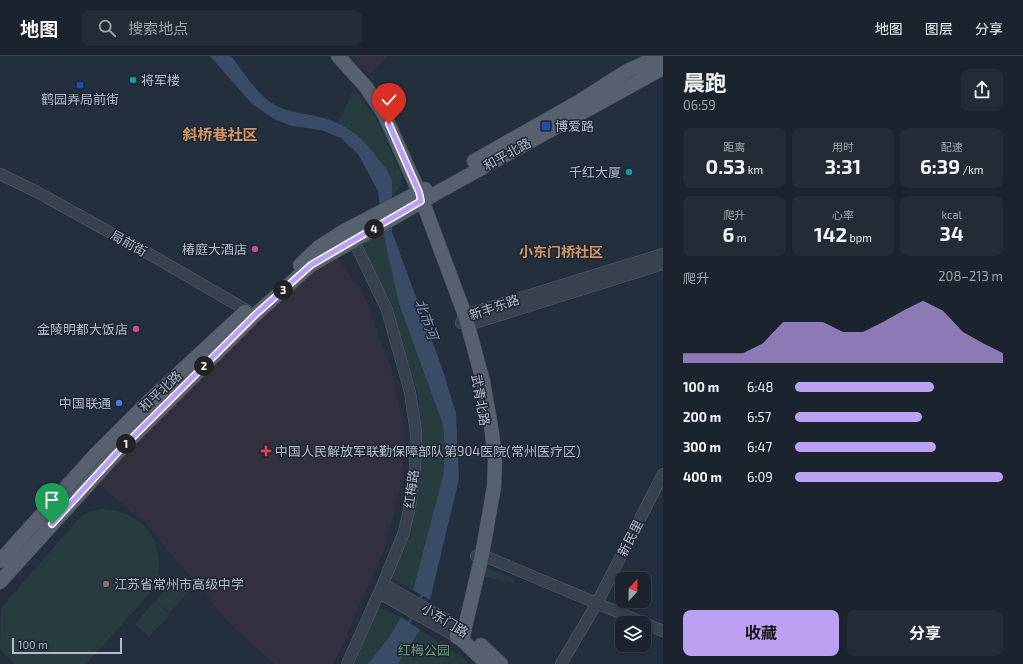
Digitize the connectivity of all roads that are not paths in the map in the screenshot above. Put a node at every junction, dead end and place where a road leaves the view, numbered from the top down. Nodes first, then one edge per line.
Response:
1 (338, 56) edge
2 (660, 56) edge
3 (663, 69) edge
4 (0, 174) edge
5 (418, 198) junction
6 (378, 220) junction
7 (354, 241) junction
8 (663, 254) edge
9 (663, 264) edge
10 (250, 312) junction
11 (464, 321) junction
12 (663, 474) edge
13 (480, 557) junction
14 (0, 561) edge
15 (0, 582) edge
16 (381, 588) junction
17 (595, 606) junction
18 (615, 617) edge
19 (663, 631) edge
20 (651, 633) edge
21 (461, 634) junction
22 (663, 638) edge
23 (347, 664) edge
24 (487, 664) edge
25 (501, 664) edge
26 (561, 664) edge

1 - 5 main road
2 - 5 main road, 和平北路
3 - 5 main road, 和平北路
4 - 10 street, 局前街
5 - 6 main road, 和平北路
5 - 11 main road, 武青北路
6 - 7 main road, 和平北路
6 - 10 main road, 和平北路
7 - 10 main road, 和平北路
7 - 16 street, 红梅路
8 - 11 street, 新丰东路
9 - 11 street, 新丰东路
10 - 14 main road, 和平北路
10 - 15 main road, 和平北路
11 - 13 main road, 武青北路
12 - 17 street, 新民里
13 - 17 street
13 - 21 main road, 武青北路
16 - 21 street, 小东门路
16 - 23 street, 红梅路
17 - 18 street
17 - 19 street
17 - 26 street, 新民里
20 - 22 street
21 - 24 main road, 小东门路
21 - 25 main road, 小东门路

